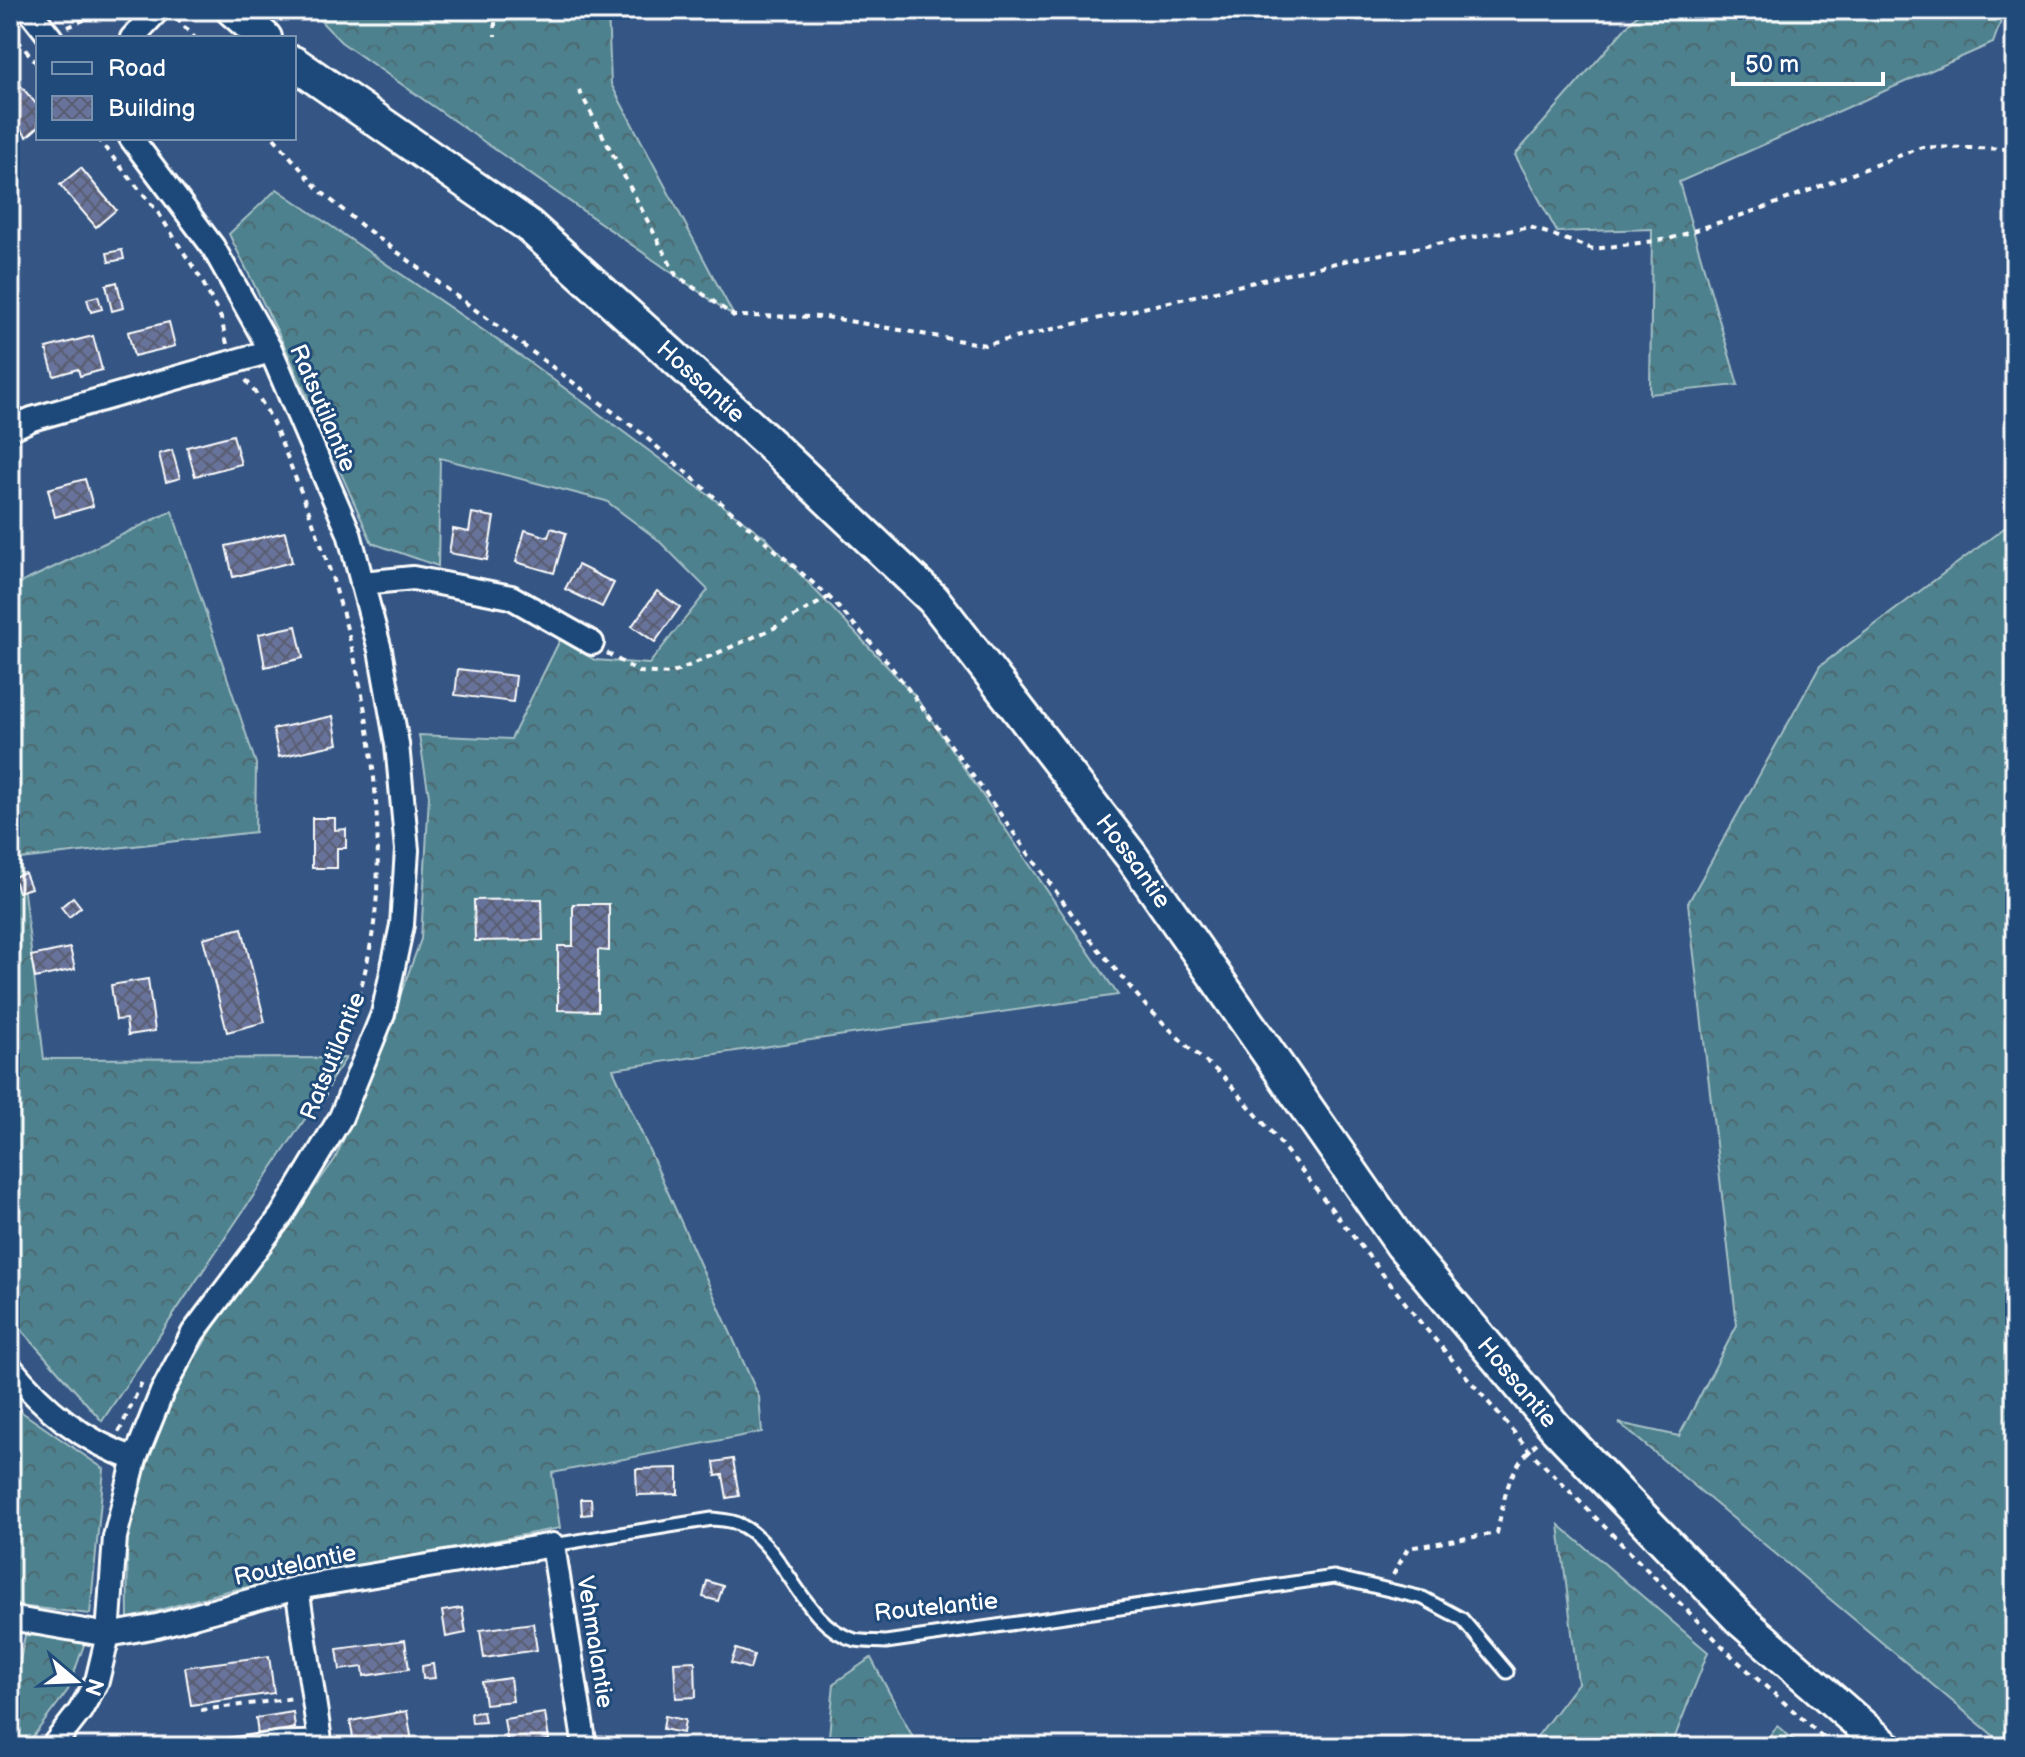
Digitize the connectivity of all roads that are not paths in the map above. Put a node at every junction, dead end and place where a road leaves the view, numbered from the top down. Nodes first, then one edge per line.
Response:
1 (29, 10) edge
2 (158, 10) edge
3 (233, 10) edge
4 (49, 36) edge
5 (134, 36) edge
6 (263, 36) edge
7 (296, 64) edge
8 (133, 140) edge
9 (271, 351) junction
10 (10, 429) edge
11 (362, 583) junction
12 (592, 643) road end
13 (10, 1367) edge
14 (135, 1459) junction
15 (553, 1545) junction
16 (297, 1588) junction
17 (10, 1618) edge
18 (108, 1635) junction
19 (1507, 1672) dead end
20 (321, 1742) edge
21 (52, 1747) edge
22 (216, 1747) edge
23 (585, 1747) edge
24 (1886, 1747) edge

1 - 4 street
2 - 5 street
3 - 6 main road
7 - 24 main road, Hossantie
8 - 9 street, Ratsutilantie
9 - 10 street
9 - 11 street, Ratsutilantie
11 - 12 street
11 - 14 street, Ratsutilantie
13 - 14 street
14 - 18 street, Ratsutilantie
15 - 16 street, Routelantie
15 - 19 lane, Routelantie
15 - 23 street, Vehmalantie
16 - 18 street, Routelantie
16 - 20 street
17 - 18 street
18 - 21 street, Ratsutilantie
20 - 22 lane

